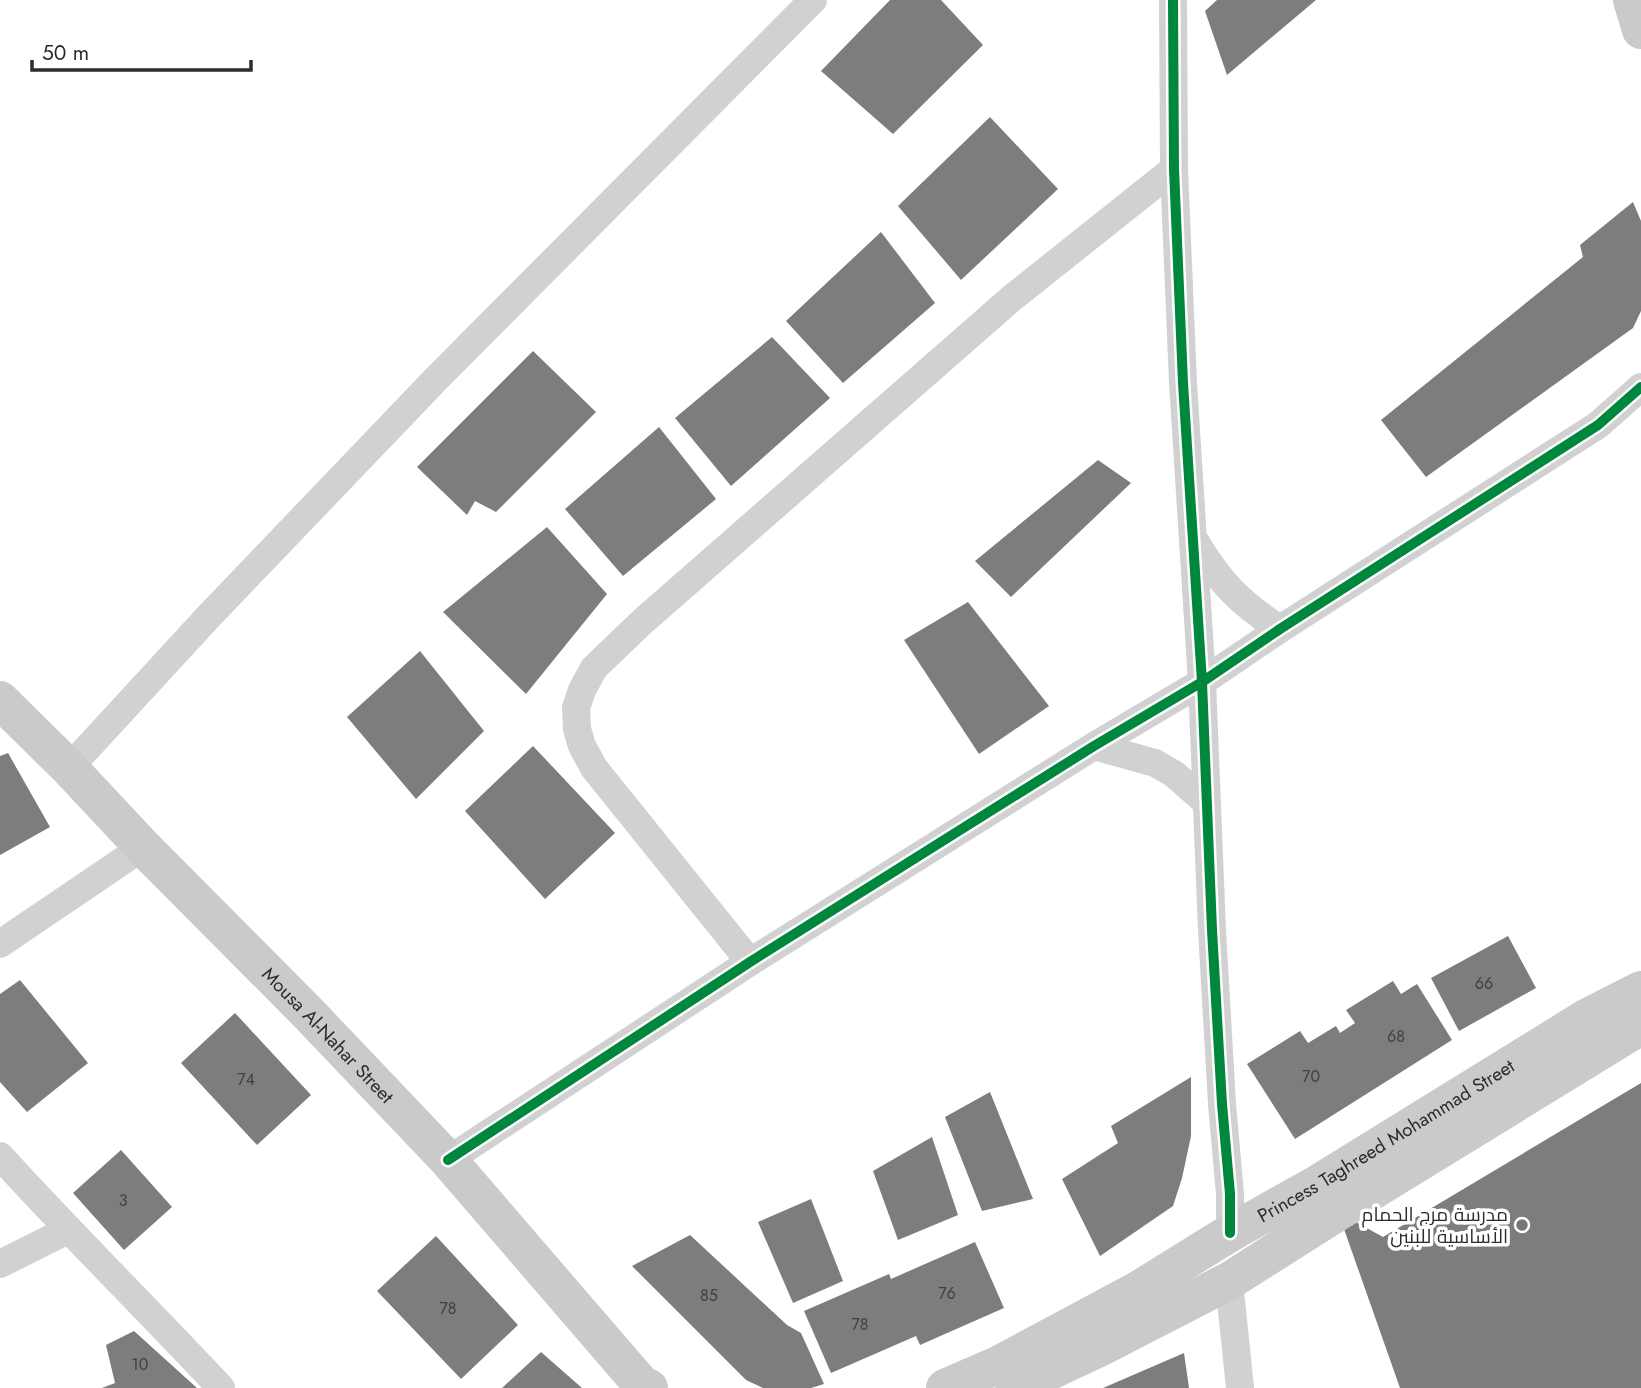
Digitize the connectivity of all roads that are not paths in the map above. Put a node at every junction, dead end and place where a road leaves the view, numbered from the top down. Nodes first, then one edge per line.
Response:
1 (813, 0) edge
2 (1173, 0) edge
3 (1632, 0) edge
4 (1641, 30) edge
5 (1174, 169) junction
6 (1641, 387) edge
7 (1641, 410) edge
8 (1598, 425) junction
9 (1194, 539) junction
10 (1280, 629) junction
11 (1202, 682) junction
12 (0, 700) edge
13 (1094, 746) junction
14 (69, 768) junction
15 (1206, 802) junction
16 (143, 847) junction
17 (0, 944) edge
18 (750, 962) junction
19 (1641, 990) edge
20 (1641, 1026) edge
21 (0, 1156) edge
22 (448, 1160) junction
23 (68, 1230) junction
24 (1230, 1233) junction
25 (0, 1264) edge
26 (1229, 1281) junction
27 (644, 1387) edge
28 (221, 1388) edge
29 (945, 1388) edge
30 (1014, 1388) edge
31 (1240, 1388) edge

1 - 14 street
2 - 5 street
3 - 4 street
5 - 9 street
5 - 18 street
6 - 8 street
7 - 8 street
8 - 10 street
9 - 10 street
9 - 11 street
10 - 11 street
11 - 13 street
11 - 15 street
12 - 14 street, Mousa Al-Nahar Street
13 - 15 street
13 - 18 street
14 - 16 street, Mousa Al-Nahar Street
15 - 24 street
16 - 17 street
16 - 22 street, Mousa Al-Nahar Street
18 - 22 street
19 - 24 street, Princess Taghreed Mohammad Street
20 - 26 street, Princess Taghreed Mohammad Street
21 - 23 street
22 - 27 street, Mousa Al-Nahar Street
23 - 25 street
23 - 28 street
24 - 29 street, Princess Taghreed Mohammad Street
26 - 30 street, Princess Taghreed Mohammad Street
26 - 31 street

